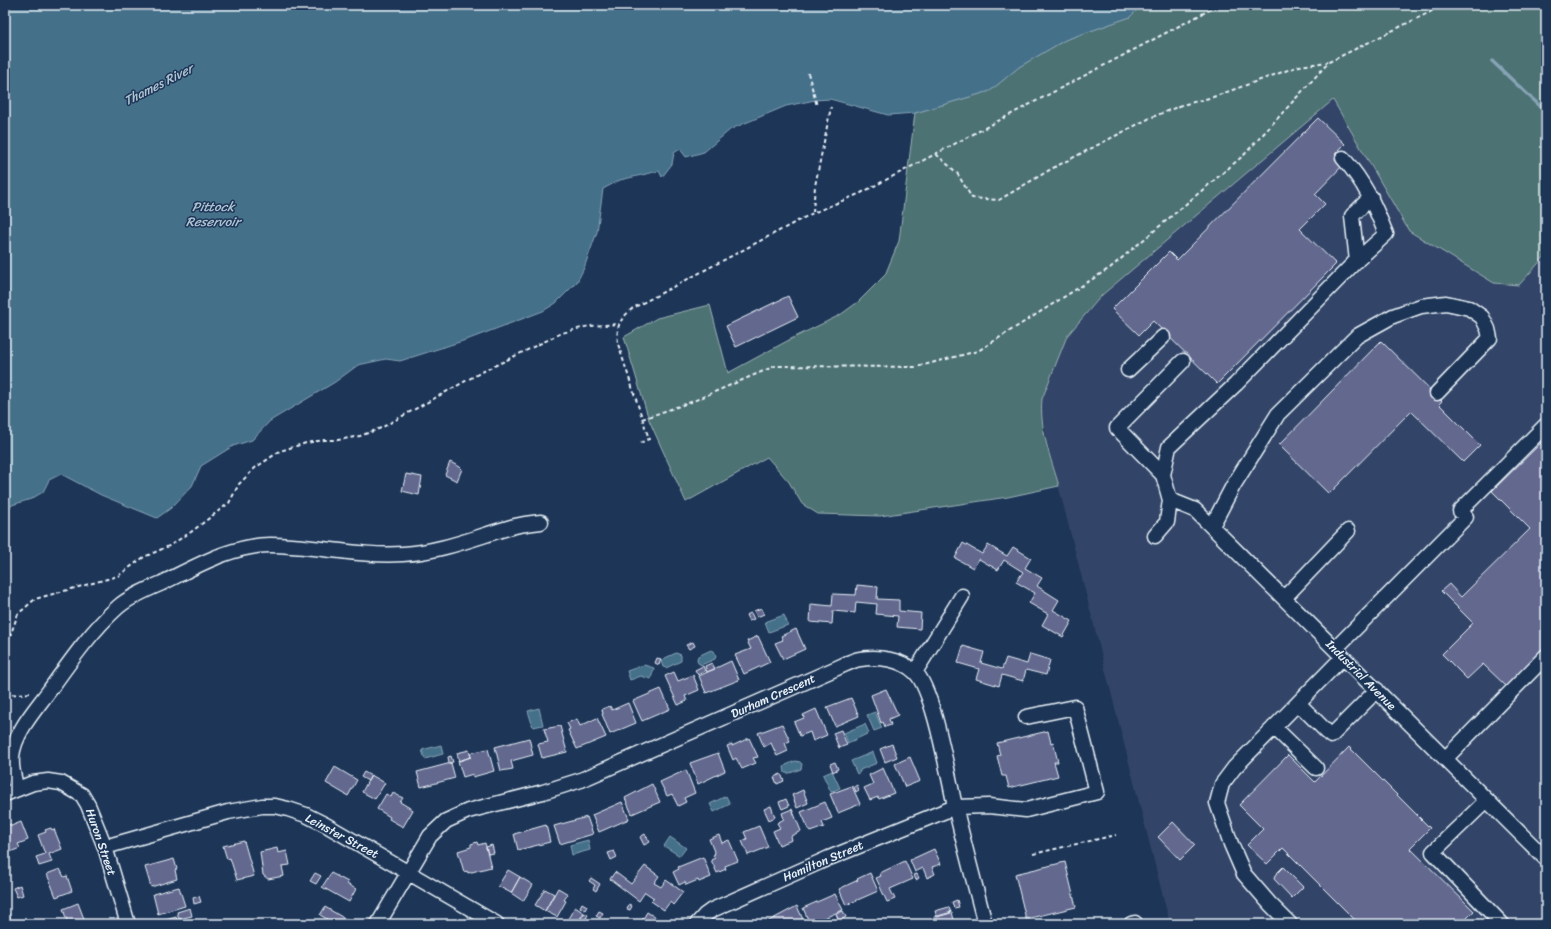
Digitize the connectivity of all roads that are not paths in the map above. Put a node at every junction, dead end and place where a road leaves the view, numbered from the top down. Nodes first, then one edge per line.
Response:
1 (1343, 158) dead end
2 (1371, 196) junction
3 (1357, 260) junction
4 (1163, 337) dead end
5 (1183, 361) dead end
6 (1128, 370) dead end
7 (1437, 393) dead end
8 (1546, 426) edge
9 (1163, 475) junction
10 (1170, 500) junction
11 (541, 522) dead end
12 (1212, 526) junction
13 (1348, 531) dead end
14 (1155, 536) dead end
15 (962, 596) dead end
16 (1284, 598) junction
17 (1339, 653) junction
18 (1546, 656) edge
19 (915, 672) junction
20 (1377, 690) junction
21 (1298, 703) junction
22 (1026, 717) dead end
23 (1274, 727) junction
24 (1445, 759) junction
25 (1316, 768) dead end
26 (11, 792) edge
27 (1486, 800) junction
28 (955, 807) junction
29 (104, 847) junction
30 (1546, 859) edge
31 (409, 872) junction
32 (128, 924) edge
33 (378, 924) edge
34 (497, 924) edge
35 (697, 924) edge
36 (985, 924) edge
37 (1290, 924) edge
38 (1502, 924) edge

1 - 2 street
2 - 3 street
2 - 3 street
3 - 9 street
4 - 6 street
5 - 9 street
7 - 12 street
8 - 17 street
9 - 10 street
10 - 12 street, Industrial Avenue
10 - 14 street
11 - 26 street
12 - 16 street, Industrial Avenue
13 - 16 street
15 - 19 street
16 - 17 street, Industrial Avenue
17 - 20 street, Industrial Avenue
17 - 21 street
18 - 24 street
19 - 28 street
19 - 31 street, Durham Crescent
20 - 21 street
20 - 24 street, Industrial Avenue
21 - 23 street
22 - 28 street
23 - 25 street
23 - 37 street
24 - 27 street, Industrial Avenue
26 - 29 street, Huron Street
27 - 30 street, Industrial Avenue
27 - 38 street
28 - 35 street, Hamilton Street
28 - 36 street
29 - 31 street, Leinster Street
29 - 32 street, Huron Street
31 - 33 street, Durham Crescent
31 - 34 street, Leinster Street

